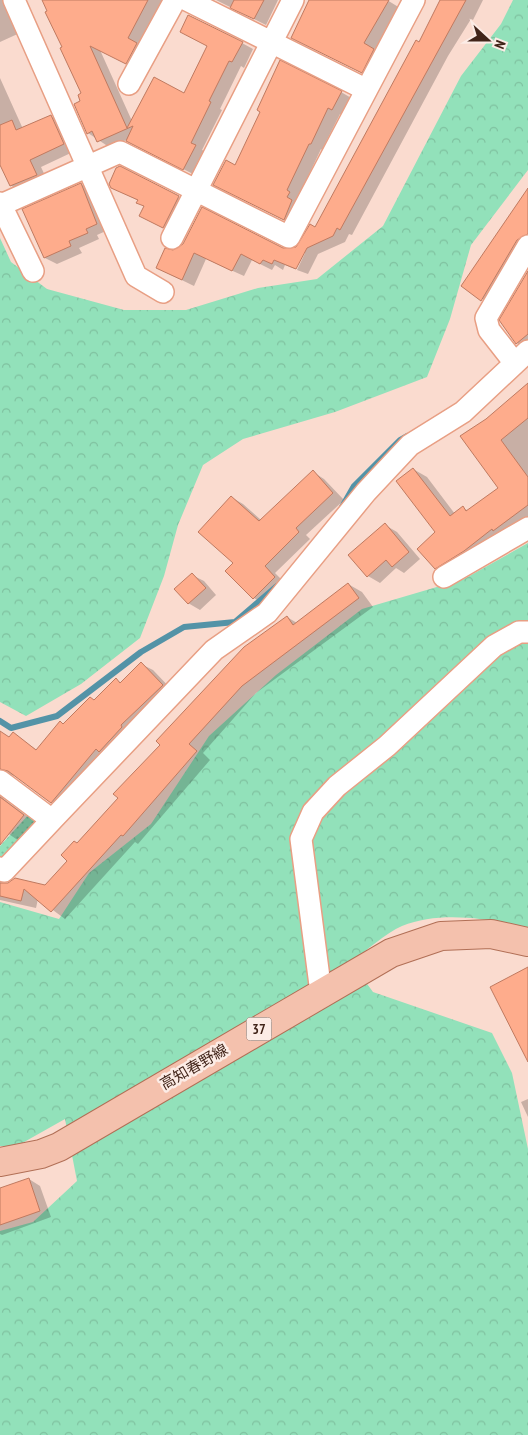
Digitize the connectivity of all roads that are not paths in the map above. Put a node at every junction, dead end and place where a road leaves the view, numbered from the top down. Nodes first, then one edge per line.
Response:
1 (14, 0) edge
2 (175, 0) edge
3 (187, 0) edge
4 (293, 0) edge
5 (414, 0) edge
6 (271, 42) junction
7 (129, 84) dead end
8 (365, 89) junction
9 (87, 166) junction
10 (196, 190) junction
11 (1, 204) edge
12 (172, 238) dead end
13 (528, 246) edge
14 (33, 271) dead end
15 (163, 292) dead end
16 (521, 356) edge
17 (528, 528) edge
18 (444, 577) dead end
19 (528, 632) edge
20 (0, 781) edge
21 (52, 820) junction
22 (0, 868) edge
23 (528, 942) edge
24 (321, 993) junction
25 (0, 1162) edge

1 - 9 street
2 - 7 street
3 - 6 street
4 - 6 street
5 - 8 street
6 - 8 street
6 - 10 street
8 - 10 street
9 - 10 street
9 - 11 street
9 - 15 street
10 - 12 street
11 - 14 street
13 - 16 street
16 - 21 street
17 - 18 street
19 - 24 street
20 - 21 street
21 - 22 street
23 - 24 main road, 高知春野線 / 37
24 - 25 main road, 高知春野線 / 37

